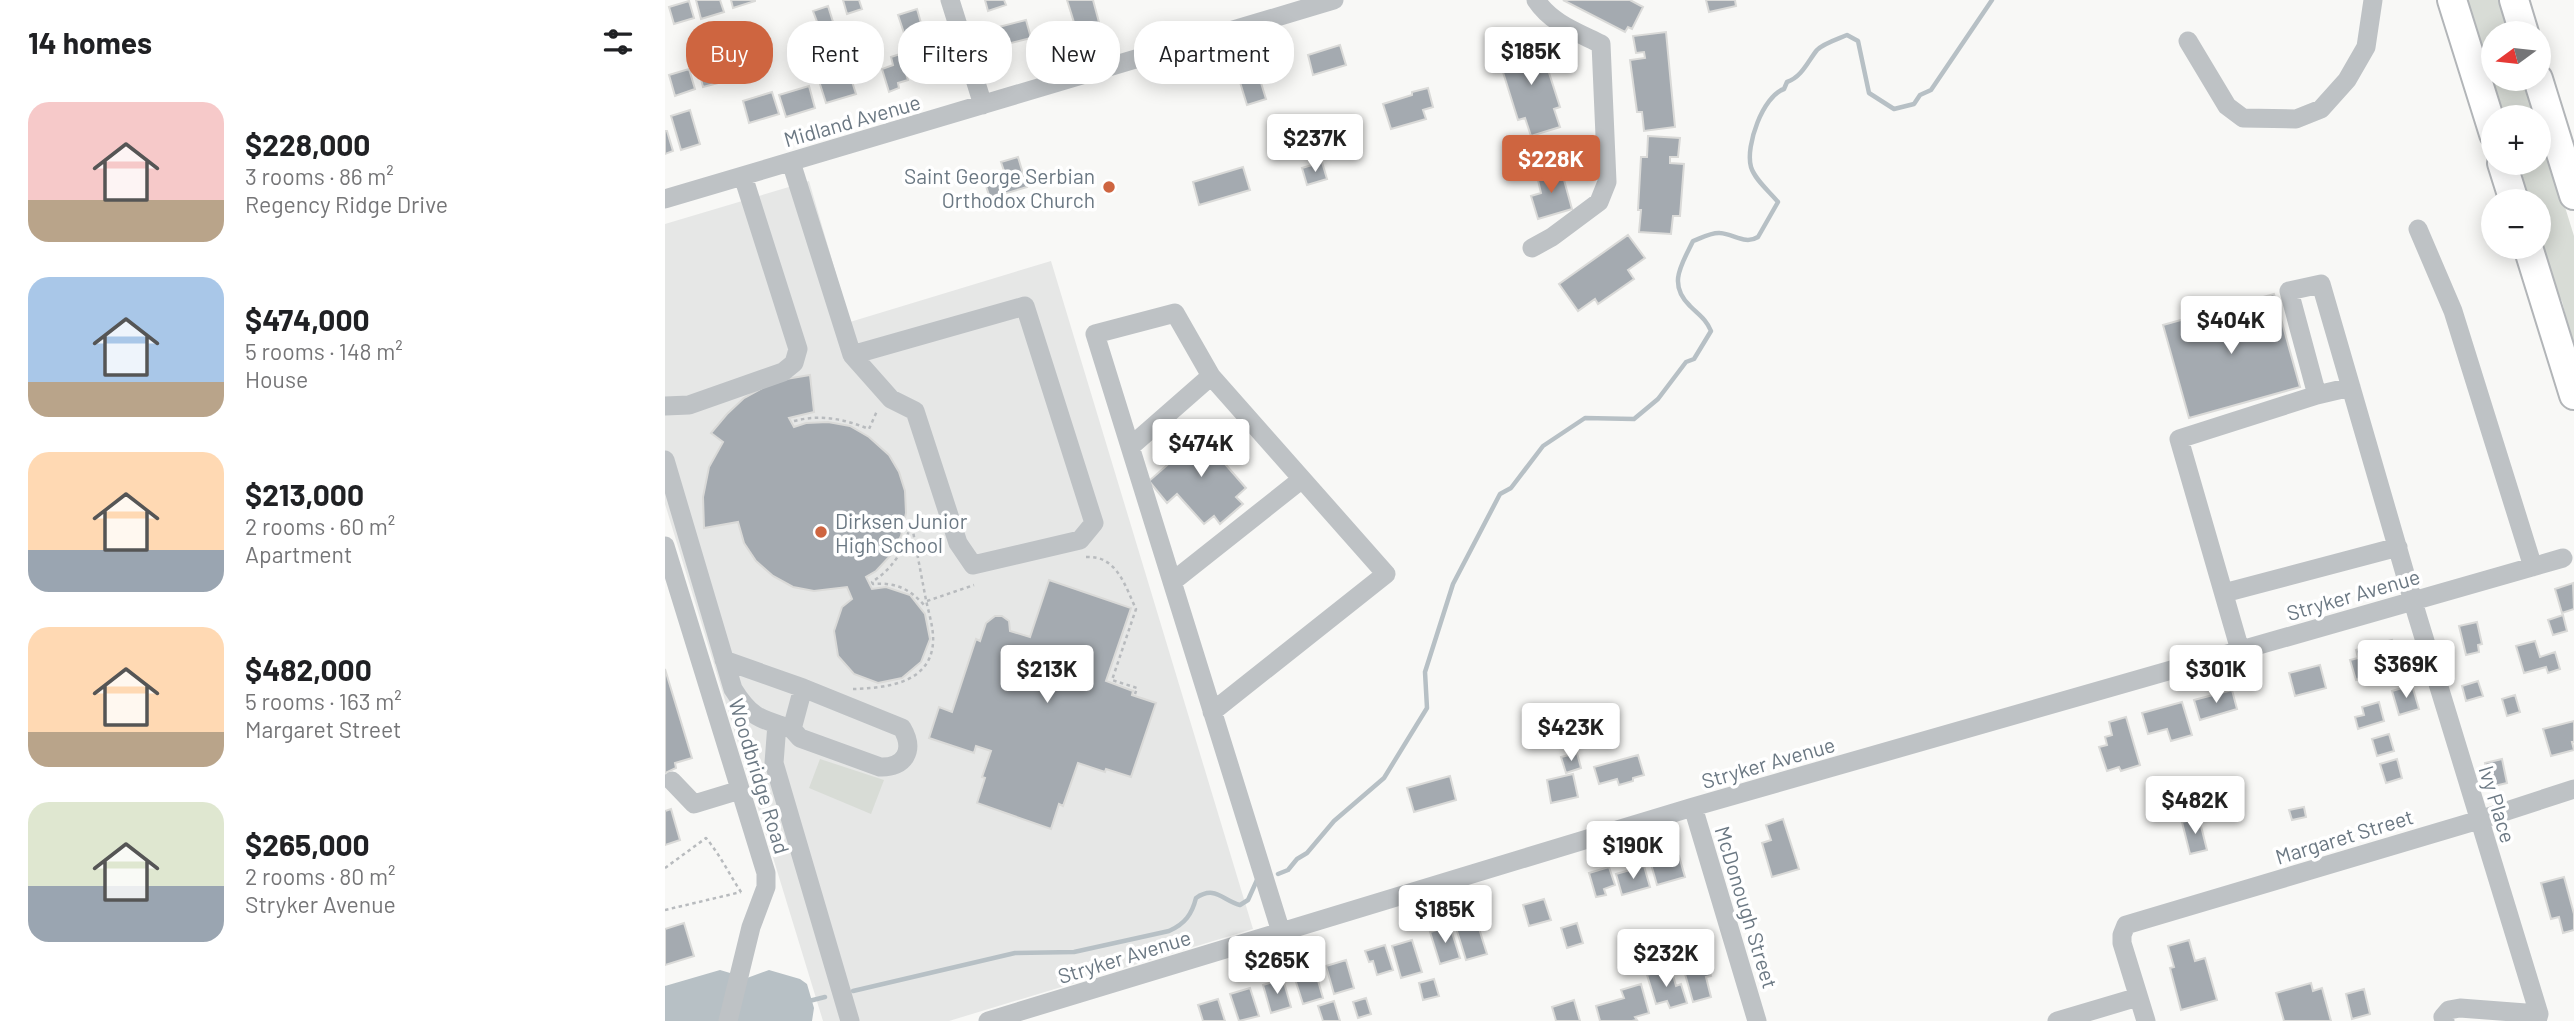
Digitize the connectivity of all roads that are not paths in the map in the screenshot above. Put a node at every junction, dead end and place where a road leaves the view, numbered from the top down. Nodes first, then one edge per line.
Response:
1 (950, 0) edge
2 (1334, 0) edge
3 (1537, 0) edge
4 (2373, 0) edge
5 (2452, 0) edge
6 (2514, 0) edge
7 (2520, 21) edge
8 (2188, 41) dead end
9 (2542, 91) edge
10 (983, 105) junction
11 (2485, 105) edge
12 (791, 162) junction
13 (743, 176) junction
14 (2574, 195) edge
15 (665, 199) edge
16 (2418, 229) dead end
17 (1532, 248) dead end
18 (2532, 259) edge
19 (852, 355) junction
20 (1211, 376) junction
21 (2351, 387) junction
22 (2317, 395) junction
23 (2574, 395) edge
24 (665, 406) edge
25 (1130, 447) junction
26 (665, 460) edge
27 (1302, 479) junction
28 (665, 546) edge
29 (2398, 547) junction
30 (2563, 558) dead end
31 (2533, 566) junction
32 (1172, 582) junction
33 (2224, 593) junction
34 (2413, 601) junction
35 (2241, 650) junction
36 (724, 660) junction
37 (803, 688) junction
38 (1212, 712) junction
39 (785, 726) junction
40 (672, 781) dead end
41 (2574, 789) edge
42 (740, 790) junction
43 (1693, 807) junction
44 (2479, 820) junction
45 (1281, 932) junction
46 (2138, 997) junction
47 (2538, 1017) edge
48 (728, 1021) edge
49 (850, 1021) edge
50 (988, 1021) edge
51 (1758, 1021) edge
52 (2057, 1021) edge
53 (2146, 1021) edge
54 (2445, 1021) edge

1 - 10 street
2 - 10 street, Midland Avenue
3 - 17 street
4 - 8 street
5 - 11 highway
6 - 7 highway
9 - 14 highway
10 - 12 street, Midland Avenue
12 - 13 street, Midland Avenue
12 - 19 street
13 - 15 street, Midland Avenue
13 - 24 street
16 - 31 street
18 - 23 highway
19 - 19 street
20 - 25 street
20 - 25 street
20 - 27 street
21 - 22 street
21 - 22 street, Ivy Place
21 - 29 street, Ivy Place
22 - 33 street
25 - 32 street
26 - 36 street
27 - 32 street
27 - 38 street
28 - 42 street, Woodbridge Road
29 - 33 street
29 - 34 street, Ivy Place
30 - 31 street, Stryker Avenue
31 - 34 street, Stryker Avenue
32 - 38 street
33 - 35 street
34 - 35 street, Stryker Avenue
34 - 44 street, Ivy Place
35 - 43 street, Stryker Avenue
36 - 37 street
36 - 39 street
37 - 39 street
37 - 39 street
38 - 45 street
39 - 49 street
40 - 42 street
41 - 44 street, Margaret Street
42 - 48 street, Woodbridge Road
43 - 45 street, Stryker Avenue
43 - 51 street, McDonough Street
44 - 46 street, Margaret Street
44 - 47 street, Ivy Place
45 - 50 street, Stryker Avenue
46 - 52 street
46 - 53 street
47 - 54 street

